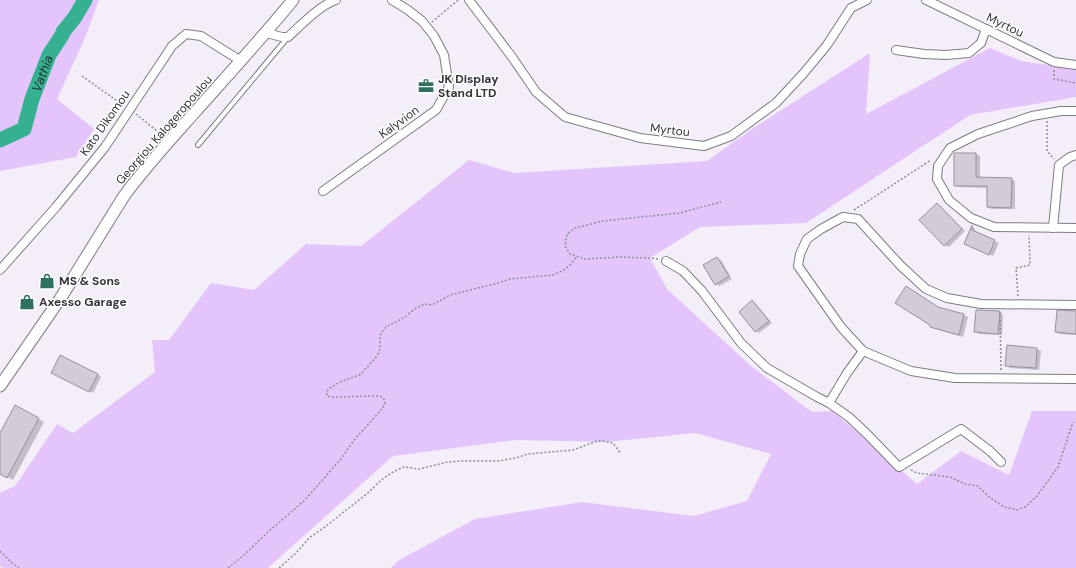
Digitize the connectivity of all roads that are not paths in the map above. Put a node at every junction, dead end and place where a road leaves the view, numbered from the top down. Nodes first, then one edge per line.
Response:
1 (292, 0) edge
2 (336, 0) edge
3 (392, 0) edge
4 (469, 0) edge
5 (867, 0) edge
6 (926, 0) edge
7 (986, 29) junction
8 (266, 32) junction
9 (288, 37) junction
10 (896, 50) dead end
11 (241, 61) junction
12 (1076, 65) edge
13 (1076, 111) edge
14 (198, 145) dead end
15 (1076, 155) edge
16 (323, 191) dead end
17 (1053, 228) junction
18 (1076, 228) edge
19 (666, 261) road end
20 (0, 270) edge
21 (1076, 305) edge
22 (863, 351) junction
23 (1076, 379) edge
24 (0, 386) edge
25 (829, 404) junction
26 (1001, 462) dead end

1 - 8 street, Georgiou Kalogeropoulou
2 - 9 street
3 - 16 street, Kalyvion
4 - 5 street, Myrtou
6 - 7 street, Myrtou
7 - 10 street
7 - 12 street, Myrtou
8 - 9 street
8 - 11 street, Georgiou Kalogeropoulou
9 - 14 lane
11 - 20 street, Kato Dikomou
11 - 24 street, Georgiou Kalogeropoulou
13 - 17 street
15 - 17 street
17 - 18 street
19 - 25 street
21 - 22 street
22 - 23 street
22 - 25 street
25 - 26 street

